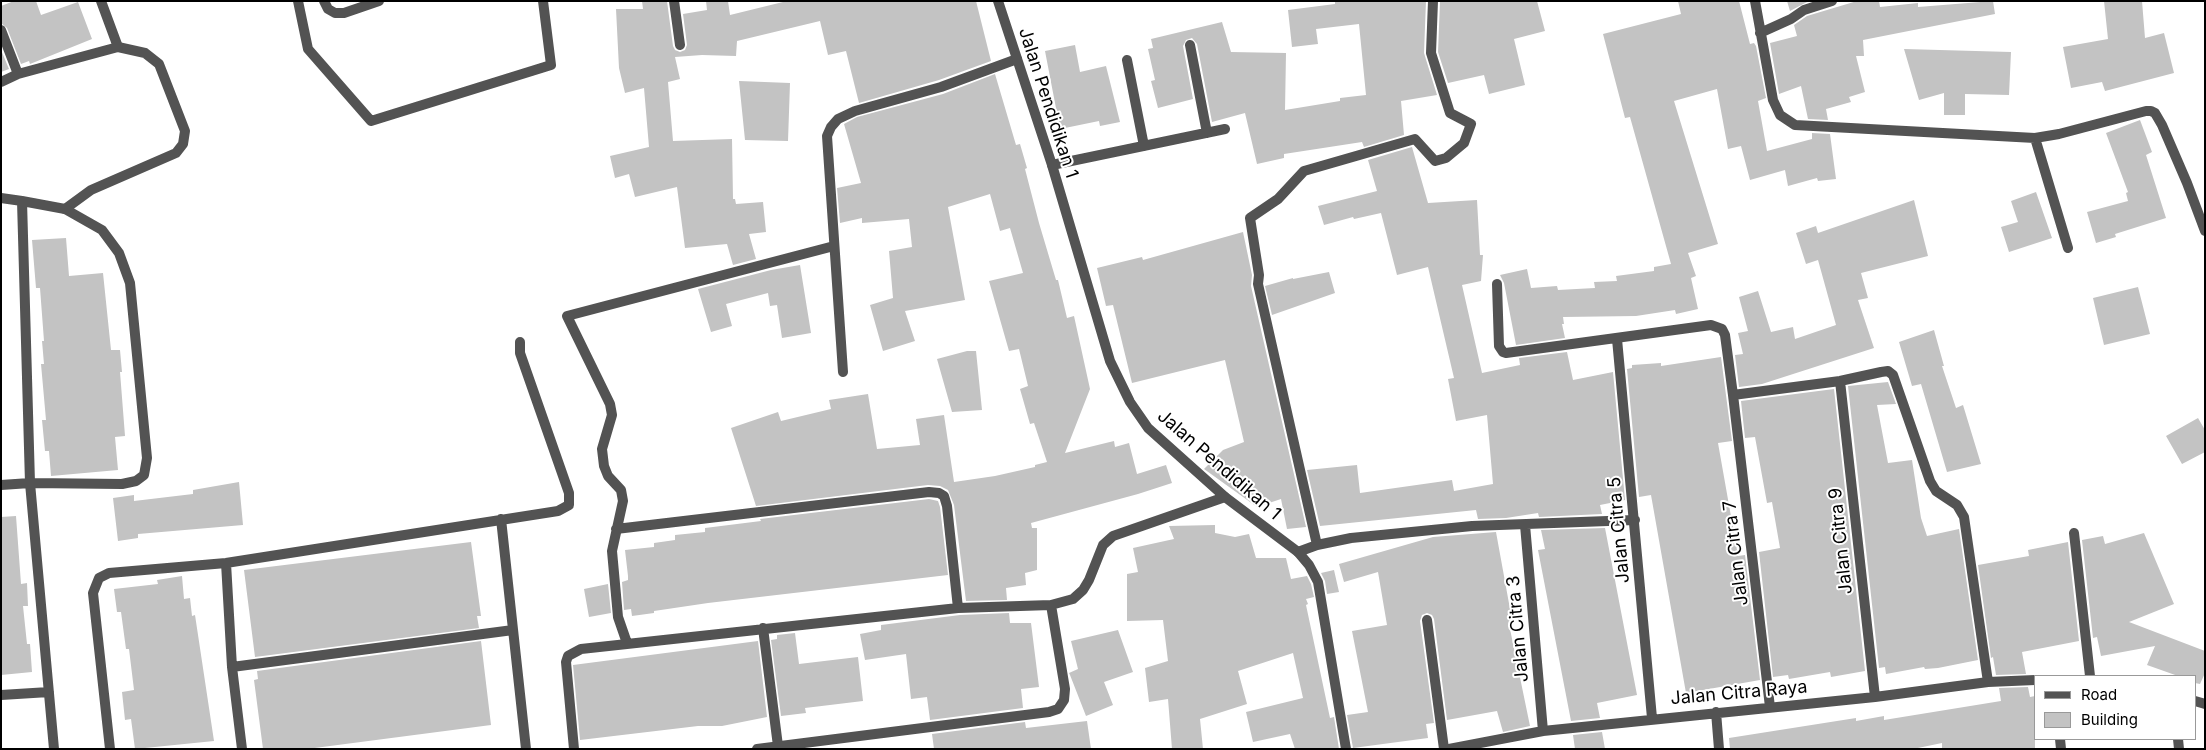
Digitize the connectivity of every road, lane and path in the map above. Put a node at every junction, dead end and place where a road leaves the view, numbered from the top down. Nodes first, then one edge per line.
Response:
1 (101, 1) edge
2 (298, 1) edge
3 (324, 1) edge
4 (379, 1) edge
5 (543, 1) edge
6 (674, 1) edge
7 (998, 1) edge
8 (1433, 1) edge
9 (1755, 1) edge
10 (1832, 1) edge
11 (1, 30) edge
12 (1760, 33) junction
13 (680, 45) dead end
14 (1190, 45) dead end
15 (118, 47) junction
16 (1017, 59) junction
17 (1127, 60) dead end
18 (18, 74) junction
19 (1, 82) edge
20 (1224, 130) dead end
21 (1206, 133) junction
22 (2035, 138) junction
23 (1144, 146) junction
24 (1052, 165) junction
25 (1, 198) edge
26 (22, 201) junction
27 (65, 208) junction
28 (2205, 231) edge
29 (834, 246) junction
30 (2068, 248) dead end
31 (1497, 284) dead end
32 (1617, 339) junction
33 (520, 342) dead end
34 (843, 372) dead end
35 (1840, 381) junction
36 (1734, 395) junction
37 (30, 483) junction
38 (1, 485) edge
39 (1225, 496) junction
40 (501, 519) junction
41 (1635, 520) junction
42 (1526, 525) junction
43 (616, 529) junction
44 (2074, 533) dead end
45 (1317, 545) junction
46 (1298, 552) junction
47 (226, 563) junction
48 (1052, 605) junction
49 (958, 608) junction
50 (1427, 620) dead end
51 (762, 628) junction
52 (513, 630) junction
53 (627, 643) junction
54 (232, 667) junction
55 (2091, 675) edge
56 (2034, 680) edge
57 (1988, 682) junction
58 (49, 692) junction
59 (1, 695) edge
60 (1875, 697) junction
61 (1770, 707) junction
62 (1716, 712) junction
63 (1652, 718) junction
64 (1543, 730) junction
65 (778, 746) junction
66 (54, 749) edge
67 (110, 749) edge
68 (242, 749) edge
69 (526, 749) edge
70 (574, 749) edge
71 (757, 749) edge
72 (1346, 749) edge
73 (1444, 749) edge
74 (1448, 749) edge
75 (1719, 749) edge

1 - 15 street
2 - 5 street
3 - 4 street
6 - 13 street
7 - 16 street, Jalan Pendidikan 1
8 - 45 street
9 - 12 street
10 - 12 street
11 - 18 street
12 - 22 street
14 - 21 street
15 - 18 street
15 - 27 street
16 - 24 street, Jalan Pendidikan 1
16 - 29 street
17 - 23 street
18 - 19 street
20 - 21 street
21 - 23 street
22 - 28 street
22 - 30 street
23 - 24 street
24 - 39 street, Jalan Pendidikan 1
25 - 26 street
26 - 27 street
26 - 37 street
27 - 37 street
29 - 34 street
29 - 43 street
31 - 32 street
32 - 36 street, Jalan Citra 7
32 - 41 street, Jalan Citra 5
33 - 40 street
35 - 36 street
35 - 57 street
35 - 60 street, Jalan Citra 9
36 - 61 street, Jalan Citra 7
37 - 38 street
37 - 58 street
39 - 46 street, Jalan Pendidikan 1
39 - 48 street
40 - 47 street
40 - 52 street
41 - 42 street
41 - 63 street, Jalan Citra 5
42 - 45 street
42 - 64 street, Jalan Citra 3
43 - 49 street
43 - 53 street
44 - 55 street
45 - 46 street
46 - 72 street, Jalan Pendidikan 1
47 - 54 street
47 - 67 street
48 - 49 street
48 - 65 street
49 - 51 street
50 - 73 street
51 - 53 street
51 - 65 street
52 - 54 street
52 - 69 street
53 - 70 street
54 - 68 street
56 - 57 street, Jalan Citra Raya
57 - 60 street, Jalan Citra Raya
58 - 59 street
58 - 66 street
60 - 61 street, Jalan Citra Raya
61 - 62 street, Jalan Citra Raya
62 - 63 street, Jalan Citra Raya
62 - 75 street
63 - 64 street, Jalan Citra Raya
64 - 74 street, Jalan Citra Raya
65 - 71 street

